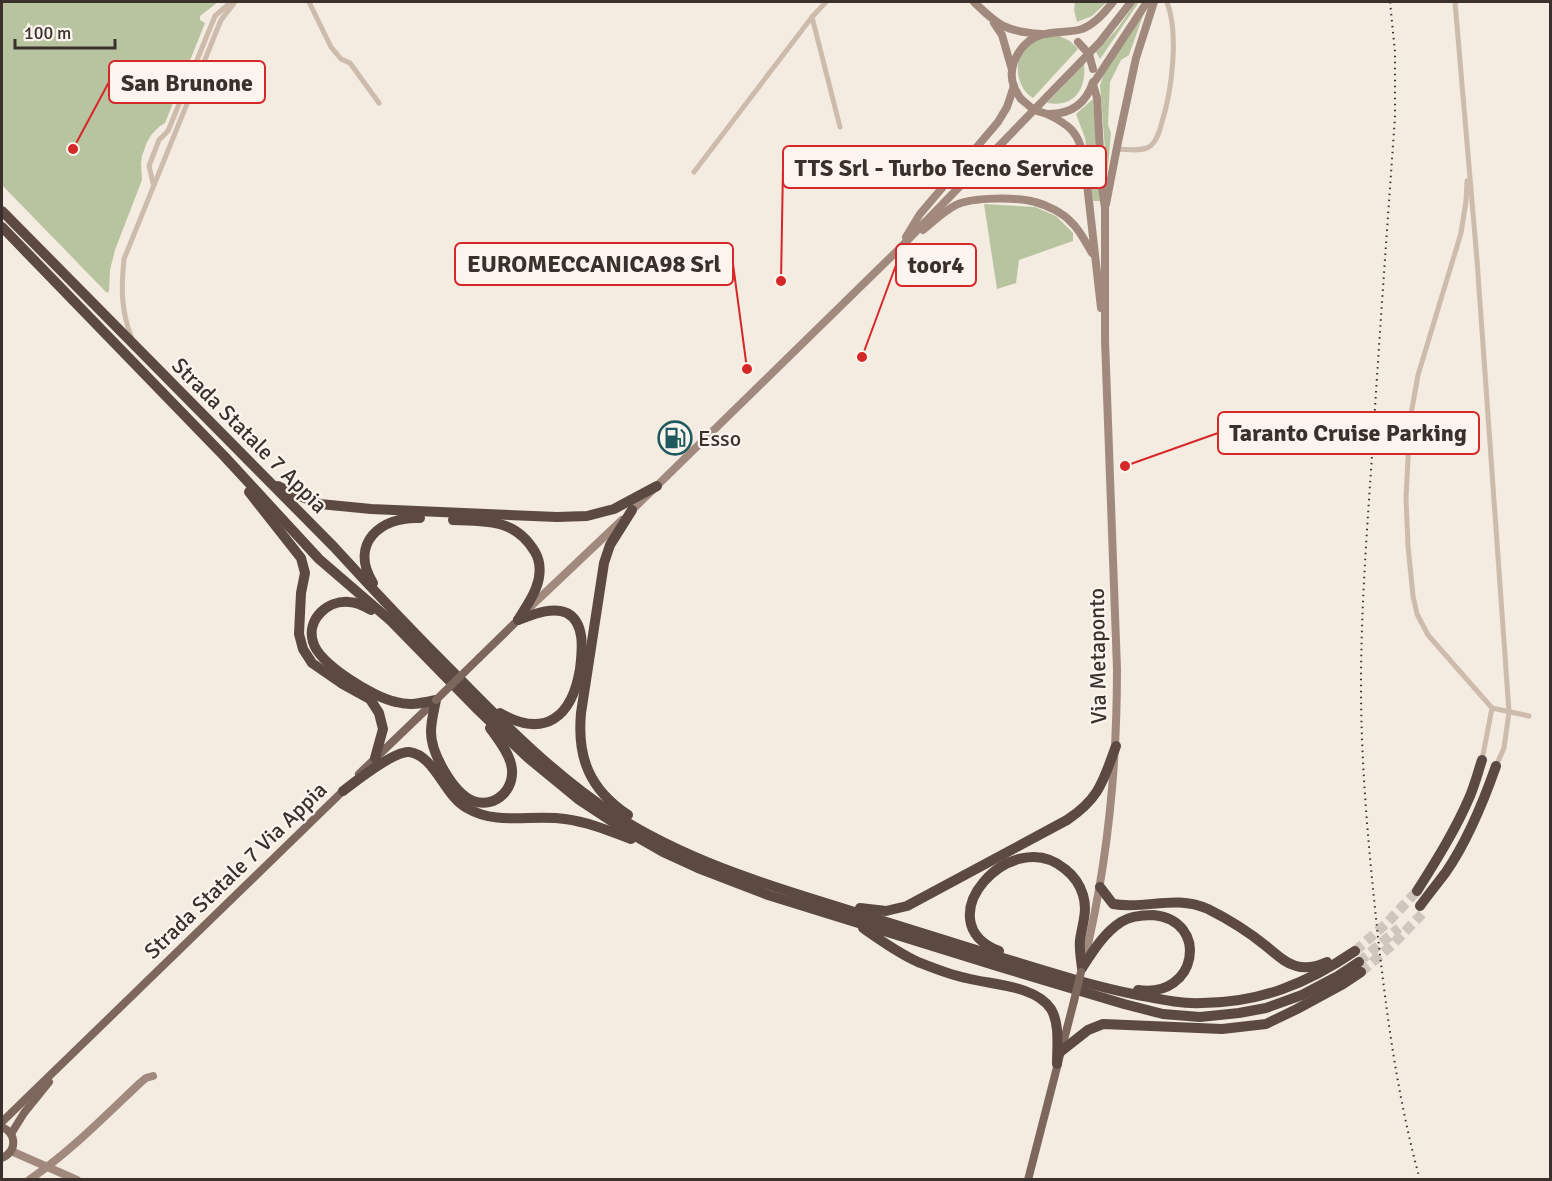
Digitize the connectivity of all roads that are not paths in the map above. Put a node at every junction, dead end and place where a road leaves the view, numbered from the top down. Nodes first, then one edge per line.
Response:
1 (233, 2) edge
2 (309, 2) edge
3 (826, 2) edge
4 (974, 2) edge
5 (1113, 2) edge
6 (1131, 2) edge
7 (1147, 2) edge
8 (1154, 2) edge
9 (1167, 2) edge
10 (1455, 2) edge
11 (812, 17) junction
12 (992, 19) junction
13 (1056, 33) junction
14 (1042, 34) junction
15 (1012, 71) junction
16 (1093, 84) junction
17 (1014, 86) junction
18 (379, 103) dead end
19 (1047, 114) junction
20 (840, 127) dead end
21 (1116, 148) junction
22 (1468, 155) junction
23 (694, 172) dead end
24 (153, 185) junction
25 (1105, 208) junction
26 (2, 211) edge
27 (2, 226) edge
28 (896, 252) junction
29 (1094, 256) junction
30 (1105, 340) junction
31 (135, 346) junction
32 (225, 457) junction
33 (265, 478) junction
34 (657, 486) junction
35 (632, 510) junction
36 (386, 604) junction
37 (518, 620) junction
38 (391, 621) junction
39 (465, 691) junction
40 (436, 699) junction
41 (481, 707) junction
42 (1492, 708) junction
43 (1509, 712) junction
44 (1529, 716) dead end
45 (1116, 746) junction
46 (375, 758) junction
47 (1482, 760) joint
48 (1496, 766) joint
49 (343, 791) junction
50 (666, 848) junction
51 (1100, 887) junction
52 (1417, 891) tunnel mouth
53 (836, 906) junction
54 (1421, 910) tunnel mouth
55 (853, 921) junction
56 (1040, 969) junction
57 (1082, 970) junction
58 (1112, 990) junction
59 (1060, 1052) junction
60 (1057, 1064) junction
61 (59, 1066) junction
62 (153, 1076) dead end
63 (2, 1122) edge
64 (2, 1127) edge
65 (11, 1134) junction
66 (11, 1151) junction
67 (2, 1158) edge
68 (48, 1166) junction
69 (28, 1179) edge
70 (77, 1179) edge
71 (1028, 1179) edge

1 - 24 street
1 - 24 street
2 - 18 street
3 - 11 street
4 - 12 main road
5 - 13 main road
6 - 28 main road
7 - 16 main road
8 - 21 main road
9 - 21 street
10 - 22 street
11 - 20 street
11 - 23 street
12 - 14 main road
12 - 15 main road
13 - 14 main road
13 - 16 main road, bridge
14 - 15 main road
15 - 17 main road
16 - 19 main road
16 - 25 main road
17 - 19 main road, bridge
17 - 28 main road
19 - 29 main road
21 - 25 main road
22 - 42 street
22 - 43 street
24 - 31 street
25 - 30 main road
26 - 31 highway, Strada Statale 7 Appia
27 - 32 highway, Strada Statale 7 Appia
28 - 29 main road
28 - 34 main road
29 - 30 main road
30 - 45 main road, Via Metaponto
31 - 33 highway, Strada Statale 7 Appia
32 - 38 highway, Strada Statale 7 Appia
32 - 46 highway
33 - 34 highway
33 - 36 highway, Strada Statale 7 Appia
34 - 35 main road
35 - 37 main road
35 - 50 highway
36 - 37 highway
36 - 39 highway, Strada Statale 7 Appia
37 - 40 main road, Strada Statale 7 Via Appia, bridge
37 - 41 highway
38 - 39 highway, Strada Statale 7 Appia
38 - 40 highway
39 - 41 highway
40 - 41 highway
40 - 46 main road, Strada Statale 7 Via Appia
41 - 50 highway
42 - 43 street
42 - 47 street
43 - 44 street
43 - 48 street
45 - 51 main road, Via Metaponto
45 - 53 highway
46 - 49 main road, Strada Statale 7 Via Appia
47 - 52 highway
48 - 54 highway
49 - 50 highway
49 - 61 main road, Strada Statale 7 Via Appia
50 - 53 highway
50 - 55 highway
51 - 57 main road, Via Metaponto
51 - 58 highway
53 - 56 highway
55 - 59 highway
55 - 60 highway
56 - 57 highway
56 - 58 highway
57 - 58 highway
57 - 59 main road, bridge
59 - 60 main road
60 - 71 main road
61 - 63 main road, Strada Statale 7 Via Appia
61 - 65 main road, Strada Statale 7 Via Appia
62 - 68 main road
64 - 65 main road
65 - 66 main road
66 - 67 main road
66 - 68 main road
68 - 69 main road
68 - 70 main road

